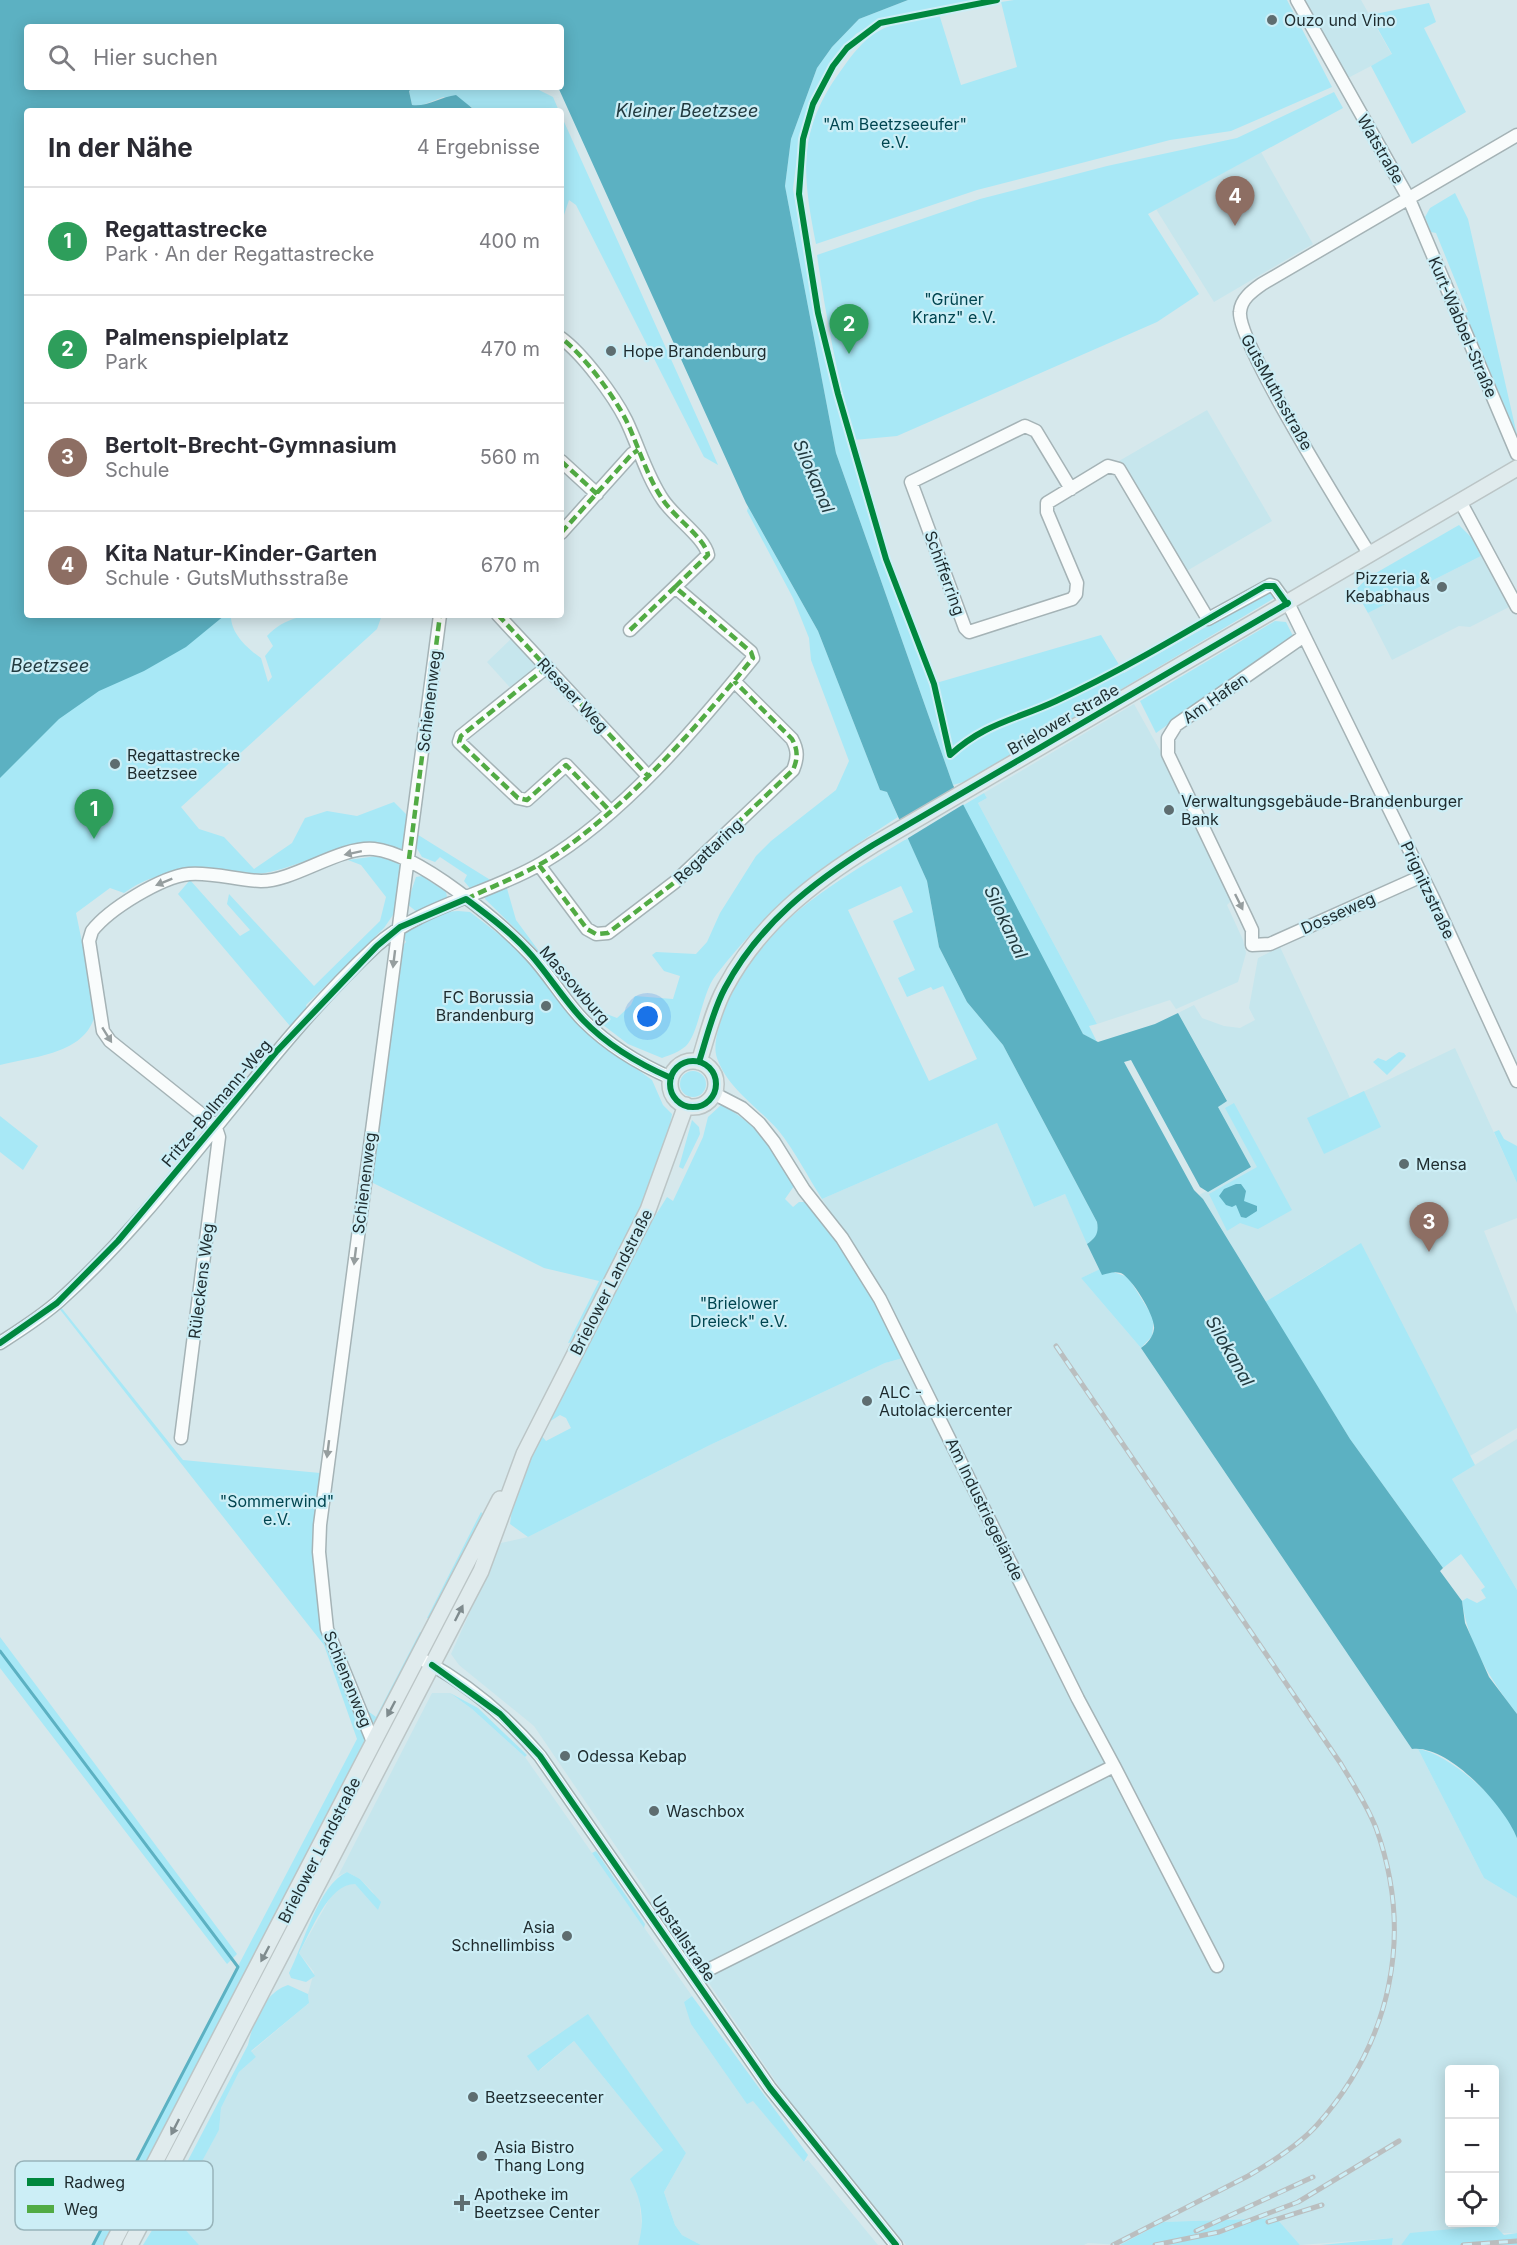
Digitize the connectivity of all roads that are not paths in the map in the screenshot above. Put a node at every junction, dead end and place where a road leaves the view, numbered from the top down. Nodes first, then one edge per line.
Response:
1 (1297, 0) edge
2 (1517, 135) edge
3 (1409, 200) junction
4 (564, 341) edge
5 (638, 450) junction
6 (1517, 454) edge
7 (564, 464) edge
8 (1517, 468) edge
9 (1071, 489) junction
10 (597, 494) junction
11 (1460, 501) junction
12 (564, 529) edge
13 (1370, 555) junction
14 (675, 587) junction
15 (1287, 603) junction
16 (1517, 607) edge
17 (440, 618) edge
18 (501, 618) edge
19 (630, 630) dead end
20 (1304, 636) junction
21 (547, 667) junction
22 (734, 681) junction
23 (648, 776) junction
24 (610, 811) junction
25 (409, 859) junction
26 (540, 865) junction
27 (1422, 876) junction
28 (466, 899) junction
29 (400, 927) junction
30 (1252, 945) joint
31 (699, 1062) junction
32 (671, 1078) junction
33 (1517, 1081) edge
34 (713, 1093) junction
35 (686, 1106) junction
36 (215, 1125) junction
37 (0, 1344) edge
38 (181, 1438) dead end
39 (425, 1661) junction
40 (374, 1743) junction
41 (1114, 1766) junction
42 (1217, 1966) dead end
43 (694, 1977) junction
44 (156, 2161) edge
45 (172, 2161) edge
46 (120, 2230) edge
47 (138, 2230) edge
48 (112, 2245) edge
49 (130, 2245) edge
50 (896, 2245) edge

1 - 3 street, Watstraße
2 - 3 street, Watstraße
3 - 6 street, Kurt-Wabbel-Straße
3 - 13 street, GutsMuthsstraße
4 - 5 street
5 - 10 street
5 - 14 street
7 - 10 street
8 - 11 main road, Brielower Straße
9 - 9 street, Schifferring
9 - 15 street, Schifferring
10 - 12 street
11 - 13 main road, Brielower Straße
11 - 16 street
13 - 15 main road, Brielower Straße
14 - 19 street
14 - 22 street, Fritze-Bollmann-Weg
15 - 20 street, Prignitzstraße
15 - 31 main road, Brielower Straße
17 - 25 street, Schienenweg
18 - 21 street, Riesaer Weg
20 - 27 street, Prignitzstraße
20 -> 30 street, Am Hafen
21 - 23 street, Riesaer Weg
21 - 24 street
22 - 23 street, Fritze-Bollmann-Weg
22 - 26 street, Regattaring
23 - 24 street, Fritze-Bollmann-Weg
24 - 26 street, Fritze-Bollmann-Weg
25 - 28 street, Massowburg
25 - 29 street, Schienenweg
25 -> 36 street, Massowburg
26 - 28 street, Fritze-Bollmann-Weg
27 - 30 street, Dosseweg
27 - 33 street, Prignitzstraße
28 - 29 street, Fritze-Bollmann-Weg
28 - 32 street, Massowburg
29 - 36 street, Fritze-Bollmann-Weg
29 -> 40 street, Schienenweg
31 - 32 main road
31 - 34 main road
32 - 35 main road
34 - 35 main road
34 - 41 street, Am Industriegelände
35 - 39 main road, Brielower Landstraße
36 - 37 street, Fritze-Bollmann-Weg
36 - 38 street, Rüleckens Weg
39 -> 40 main road, Brielower Landstraße
39 - 43 street, Upstallstraße
39 - 45 main road, Brielower Landstraße
40 -> 44 main road, Brielower Landstraße
41 - 42 street, Am Industriegelände
41 - 43 street
43 - 50 street, Upstallstraße
46 -> 48 main road, Brielower Landstraße
47 - 49 main road, Brielower Landstraße

